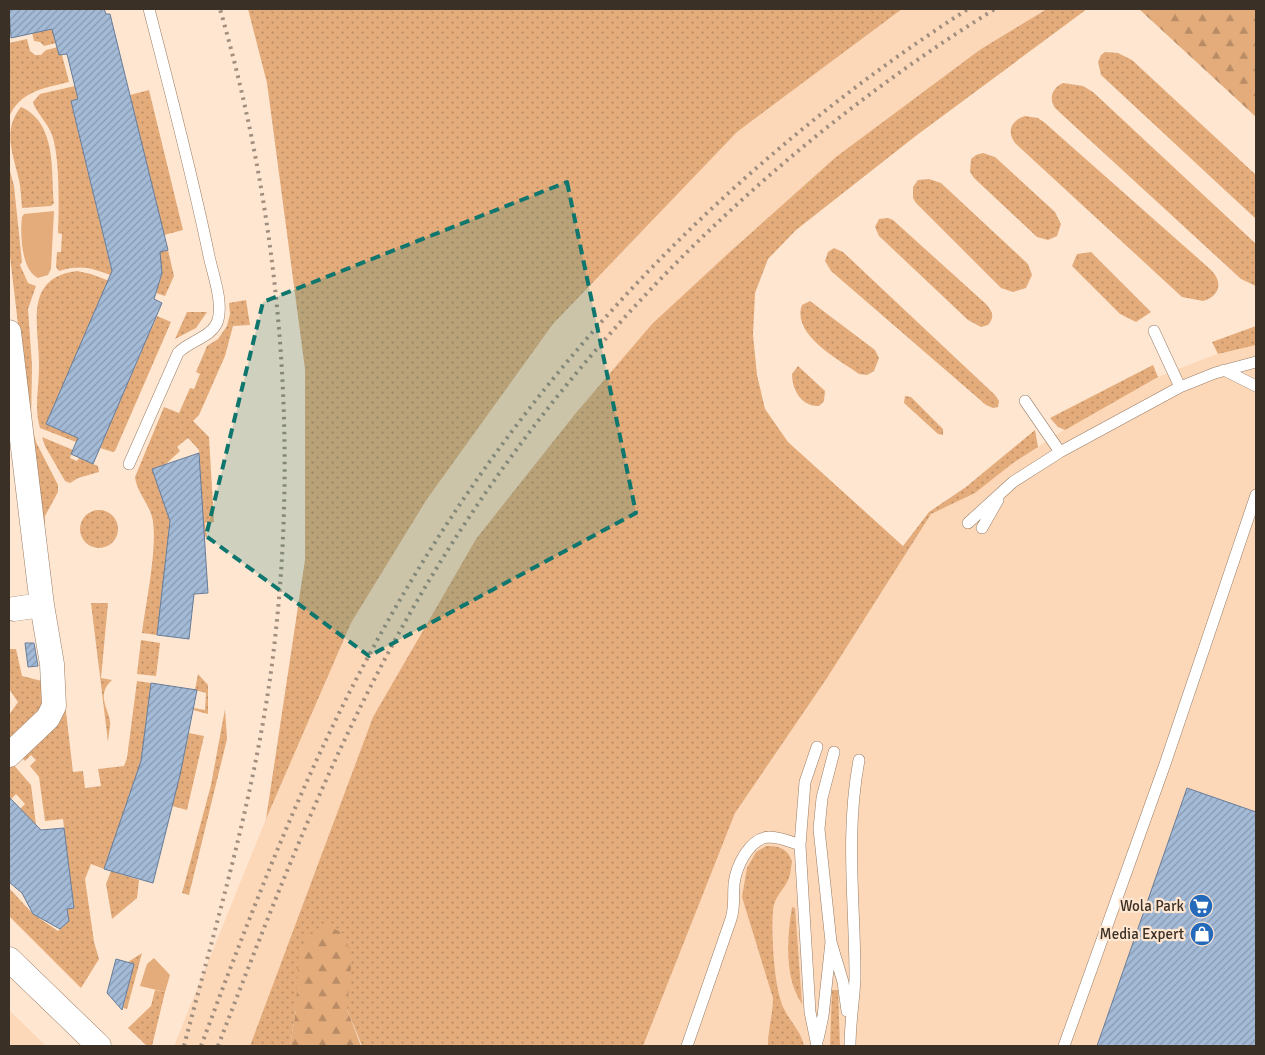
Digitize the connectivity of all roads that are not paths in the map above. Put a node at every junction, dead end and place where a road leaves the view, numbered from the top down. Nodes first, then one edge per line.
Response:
1 (149, 9) edge
2 (1154, 331) dead end
3 (9, 332) edge
4 (1256, 362) edge
5 (1224, 370) junction
6 (1256, 386) edge
7 (1180, 388) junction
8 (1025, 401) dead end
9 (1060, 452) junction
10 (129, 464) dead end
11 (1006, 488) junction
12 (1256, 495) edge
13 (968, 523) dead end
14 (982, 528) dead end
15 (42, 605) junction
16 (14, 609) dead end
17 (817, 747) dead end
18 (834, 752) dead end
19 (9, 755) edge
20 (859, 760) dead end
21 (800, 845) junction
22 (831, 942) junction
23 (9, 959) edge
24 (850, 1028) junction
25 (817, 1044) edge
26 (100, 1046) edge
27 (687, 1046) edge
28 (850, 1046) edge
29 (1064, 1046) edge

1 - 10 lane
2 - 7 lane
3 - 15 street
4 - 5 lane
5 - 6 lane
5 - 7 lane
7 - 9 lane
8 - 9 lane
9 - 11 lane
11 - 13 lane
11 - 14 lane
12 - 29 lane
15 - 16 street
15 - 19 street
17 - 21 lane
18 - 22 lane
20 - 24 lane
21 - 25 lane
21 - 27 lane
22 - 24 lane
22 - 25 lane
23 - 26 street
24 - 28 lane

